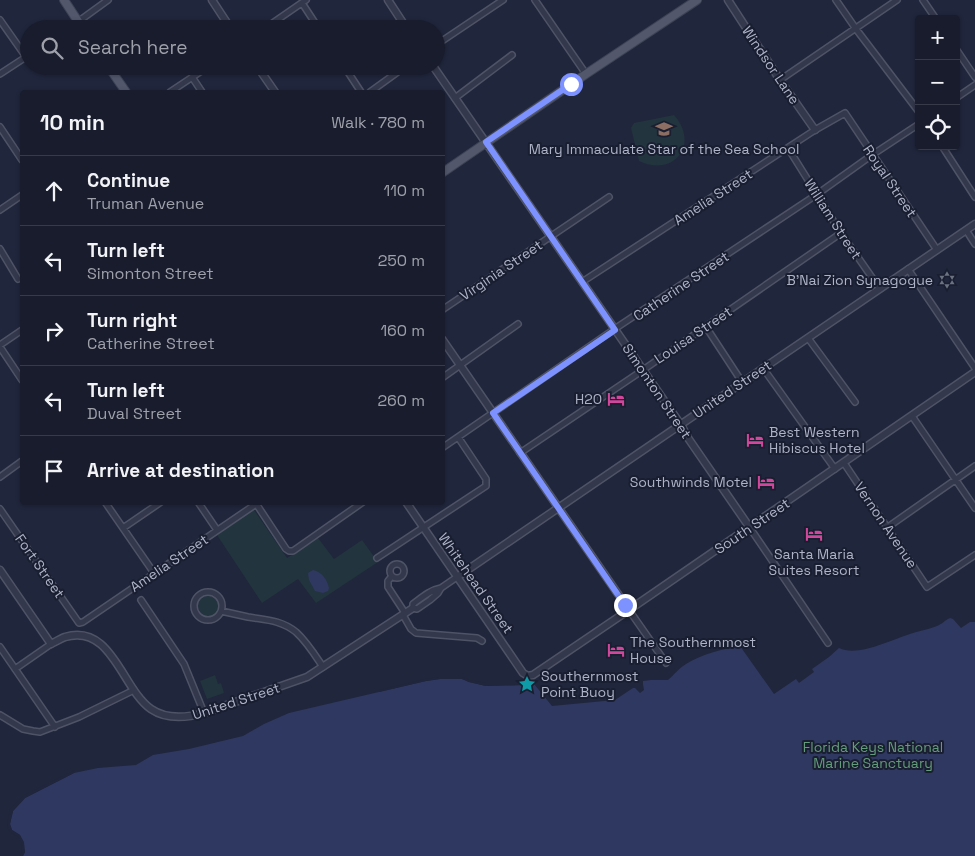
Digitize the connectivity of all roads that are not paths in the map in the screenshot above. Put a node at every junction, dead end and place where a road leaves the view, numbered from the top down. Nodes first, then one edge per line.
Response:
1 (64, 0) edge
2 (108, 0) edge
3 (212, 0) edge
4 (388, 0) edge
5 (503, 0) edge
6 (535, 0) edge
7 (697, 0) edge
8 (728, 0) edge
9 (836, 0) edge
10 (897, 0) edge
11 (924, 0) edge
12 (304, 1) edge
13 (933, 15) edge
14 (0, 20) edge
15 (78, 20) edge
16 (86, 20) edge
17 (225, 20) edge
18 (277, 20) edge
19 (314, 20) edge
20 (402, 20) edge
21 (856, 29) junction
22 (445, 39) edge
23 (20, 47) edge
24 (512, 54) dead end
25 (960, 55) edge
26 (20, 61) edge
27 (0, 74) edge
28 (586, 74) junction
29 (114, 75) edge
30 (195, 75) edge
31 (263, 75) edge
32 (350, 75) edge
33 (394, 75) edge
34 (439, 75) edge
35 (192, 77) junction
36 (975, 77) edge
37 (780, 80) junction
38 (975, 85) edge
39 (125, 90) edge
40 (173, 90) edge
41 (201, 90) edge
42 (274, 90) edge
43 (360, 90) edge
44 (373, 90) edge
45 (960, 95) edge
46 (455, 98) junction
47 (915, 107) edge
48 (845, 113) joint
49 (0, 127) edge
50 (915, 127) edge
51 (815, 130) junction
52 (486, 142) junction
53 (788, 148) junction
54 (945, 150) edge
55 (872, 155) junction
56 (20, 157) edge
57 (445, 171) edge
58 (816, 195) junction
59 (20, 196) edge
60 (609, 197) dead end
61 (975, 197) edge
62 (0, 210) edge
63 (975, 224) edge
64 (966, 230) junction
65 (841, 233) junction
66 (551, 236) junction
67 (975, 244) edge
68 (0, 249) edge
69 (937, 250) junction
70 (908, 269) junction
71 (18, 279) dead end
72 (582, 282) junction
73 (880, 289) junction
74 (445, 308) edge
75 (518, 324) dead end
76 (706, 327) junction
77 (615, 330) junction
78 (20, 331) edge
79 (808, 338) junction
80 (445, 344) edge
81 (0, 346) edge
82 (460, 366) junction
83 (763, 368) junction
84 (975, 368) edge
85 (643, 370) junction
86 (975, 372) edge
87 (445, 376) edge
88 (20, 377) edge
89 (742, 382) junction
90 (856, 402) dead end
91 (493, 413) junction
92 (912, 416) junction
93 (681, 425) junction
94 (458, 437) junction
95 (445, 446) edge
96 (520, 453) junction
97 (20, 462) edge
98 (844, 463) junction
99 (975, 466) edge
100 (835, 469) junction
101 (0, 476) edge
102 (955, 479) junction
103 (107, 505) edge
104 (157, 505) edge
105 (200, 505) edge
106 (254, 505) edge
107 (258, 505) edge
108 (359, 505) edge
109 (408, 505) edge
110 (558, 508) junction
111 (975, 508) edge
112 (0, 509) edge
113 (422, 527) junction
114 (888, 527) junction
115 (123, 528) junction
116 (750, 528) junction
117 (217, 530) junction
118 (975, 555) edge
119 (377, 558) dead end
120 (0, 570) edge
121 (154, 574) junction
122 (392, 576) dead end
123 (457, 577) junction
124 (141, 600) dead end
125 (413, 608) joint
126 (629, 610) junction
127 (221, 611) junction
128 (404, 614) junction
129 (79, 623) joint
130 (482, 641) dead end
131 (828, 643) dead end
132 (51, 644) junction
133 (0, 647) edge
134 (666, 663) dead end
135 (323, 667) junction
136 (15, 669) junction
137 (528, 676) joint
138 (134, 690) junction
139 (204, 713) junction
140 (0, 715) edge
141 (55, 727) junction

1 - 15 main road
2 - 16 street
3 - 17 street
4 - 20 street
5 - 22 street
6 - 28 street
7 - 28 main road
8 - 37 street, Windsor Lane
9 - 21 street
10 - 21 street
11 - 13 street
12 - 18 street
12 - 19 street
14 - 23 street
21 - 37 street
21 - 47 street
24 - 46 street
25 - 36 street
26 - 27 street
28 - 52 main road
29 - 39 main road
30 - 35 street
31 - 42 street
32 - 43 street
33 - 44 street
34 - 46 street, Simonton Street
35 - 40 street
35 - 41 street
37 - 51 street, Windsor Lane
38 - 45 street
46 - 52 street, Simonton Street
48 - 51 street, Amelia Street
48 - 55 street, Royal Street
49 - 56 street
50 - 55 street, Catherine Street
51 - 53 street, Amelia Street
52 - 57 main road
52 - 66 street, Simonton Street
53 - 58 street, William Street
53 - 72 street, Amelia Street
54 - 61 street
55 - 58 street, Catherine Street
55 - 69 street, Royal Street
58 - 65 street, William Street
58 - 77 street, Catherine Street
59 - 62 street
60 - 66 street, Virginia Street
63 - 64 street, United Street
64 - 67 street
64 - 69 street, United Street
65 - 73 street, William Street
65 - 76 street, Louisa Street
66 - 72 street, Simonton Street
66 - 74 street, Virginia Street
68 - 71 street
69 - 70 street, United Street
70 - 73 street, United Street
70 - 84 street
72 - 77 street, Simonton Street
73 - 79 street, United Street
75 - 82 street
76 - 85 street, Louisa Street
76 - 89 street
77 - 85 street, Simonton Street
77 - 91 street, Catherine Street
78 - 81 street
79 - 83 street, United Street
79 - 90 street
80 - 82 street
81 - 88 street
82 - 87 street
82 - 91 street
83 - 89 street, United Street
83 - 100 street
85 - 93 street, Simonton Street
85 - 96 street, Louisa Street
86 - 92 street, South Street
89 - 93 street, United Street
91 - 94 street, Catherine Street
91 - 96 street
92 - 98 street, South Street
92 - 102 street
93 - 110 street, United Street
93 - 116 street, Simonton Street
94 - 95 street, Catherine Street
94 - 113 street
96 - 110 street
97 - 101 street
98 - 100 street, South Street
98 - 114 street, Vernon Avenue
99 - 102 street
100 - 116 street, South Street
102 - 111 street
102 - 114 street
103 - 115 street
104 - 115 street
105 - 117 street
106 - 117 street, Amelia Street
107 - 108 street
109 - 113 street, Whitehead Street
110 - 123 street, United Street
110 - 126 street
112 - 129 street, Fort Street
113 - 119 street
113 - 123 street, Whitehead Street
114 - 118 street, Vernon Avenue
115 - 121 street
116 - 126 street, South Street
116 - 131 street, Simonton Street
117 - 121 street, Amelia Street
120 - 132 street
121 - 129 street, Amelia Street
122 - 128 street
123 - 125 street, United Street
123 - 137 street, Whitehead Street
124 - 139 street
125 - 128 street, United Street
126 - 134 street
126 - 137 street, South Street
127 - 127 street
127 - 135 street
128 - 130 street
128 - 135 street, United Street
132 - 136 street
132 - 138 street, United Street
133 - 136 street
135 - 139 street, United Street
136 - 141 street
138 - 139 street, United Street
138 - 141 street
140 - 141 street

